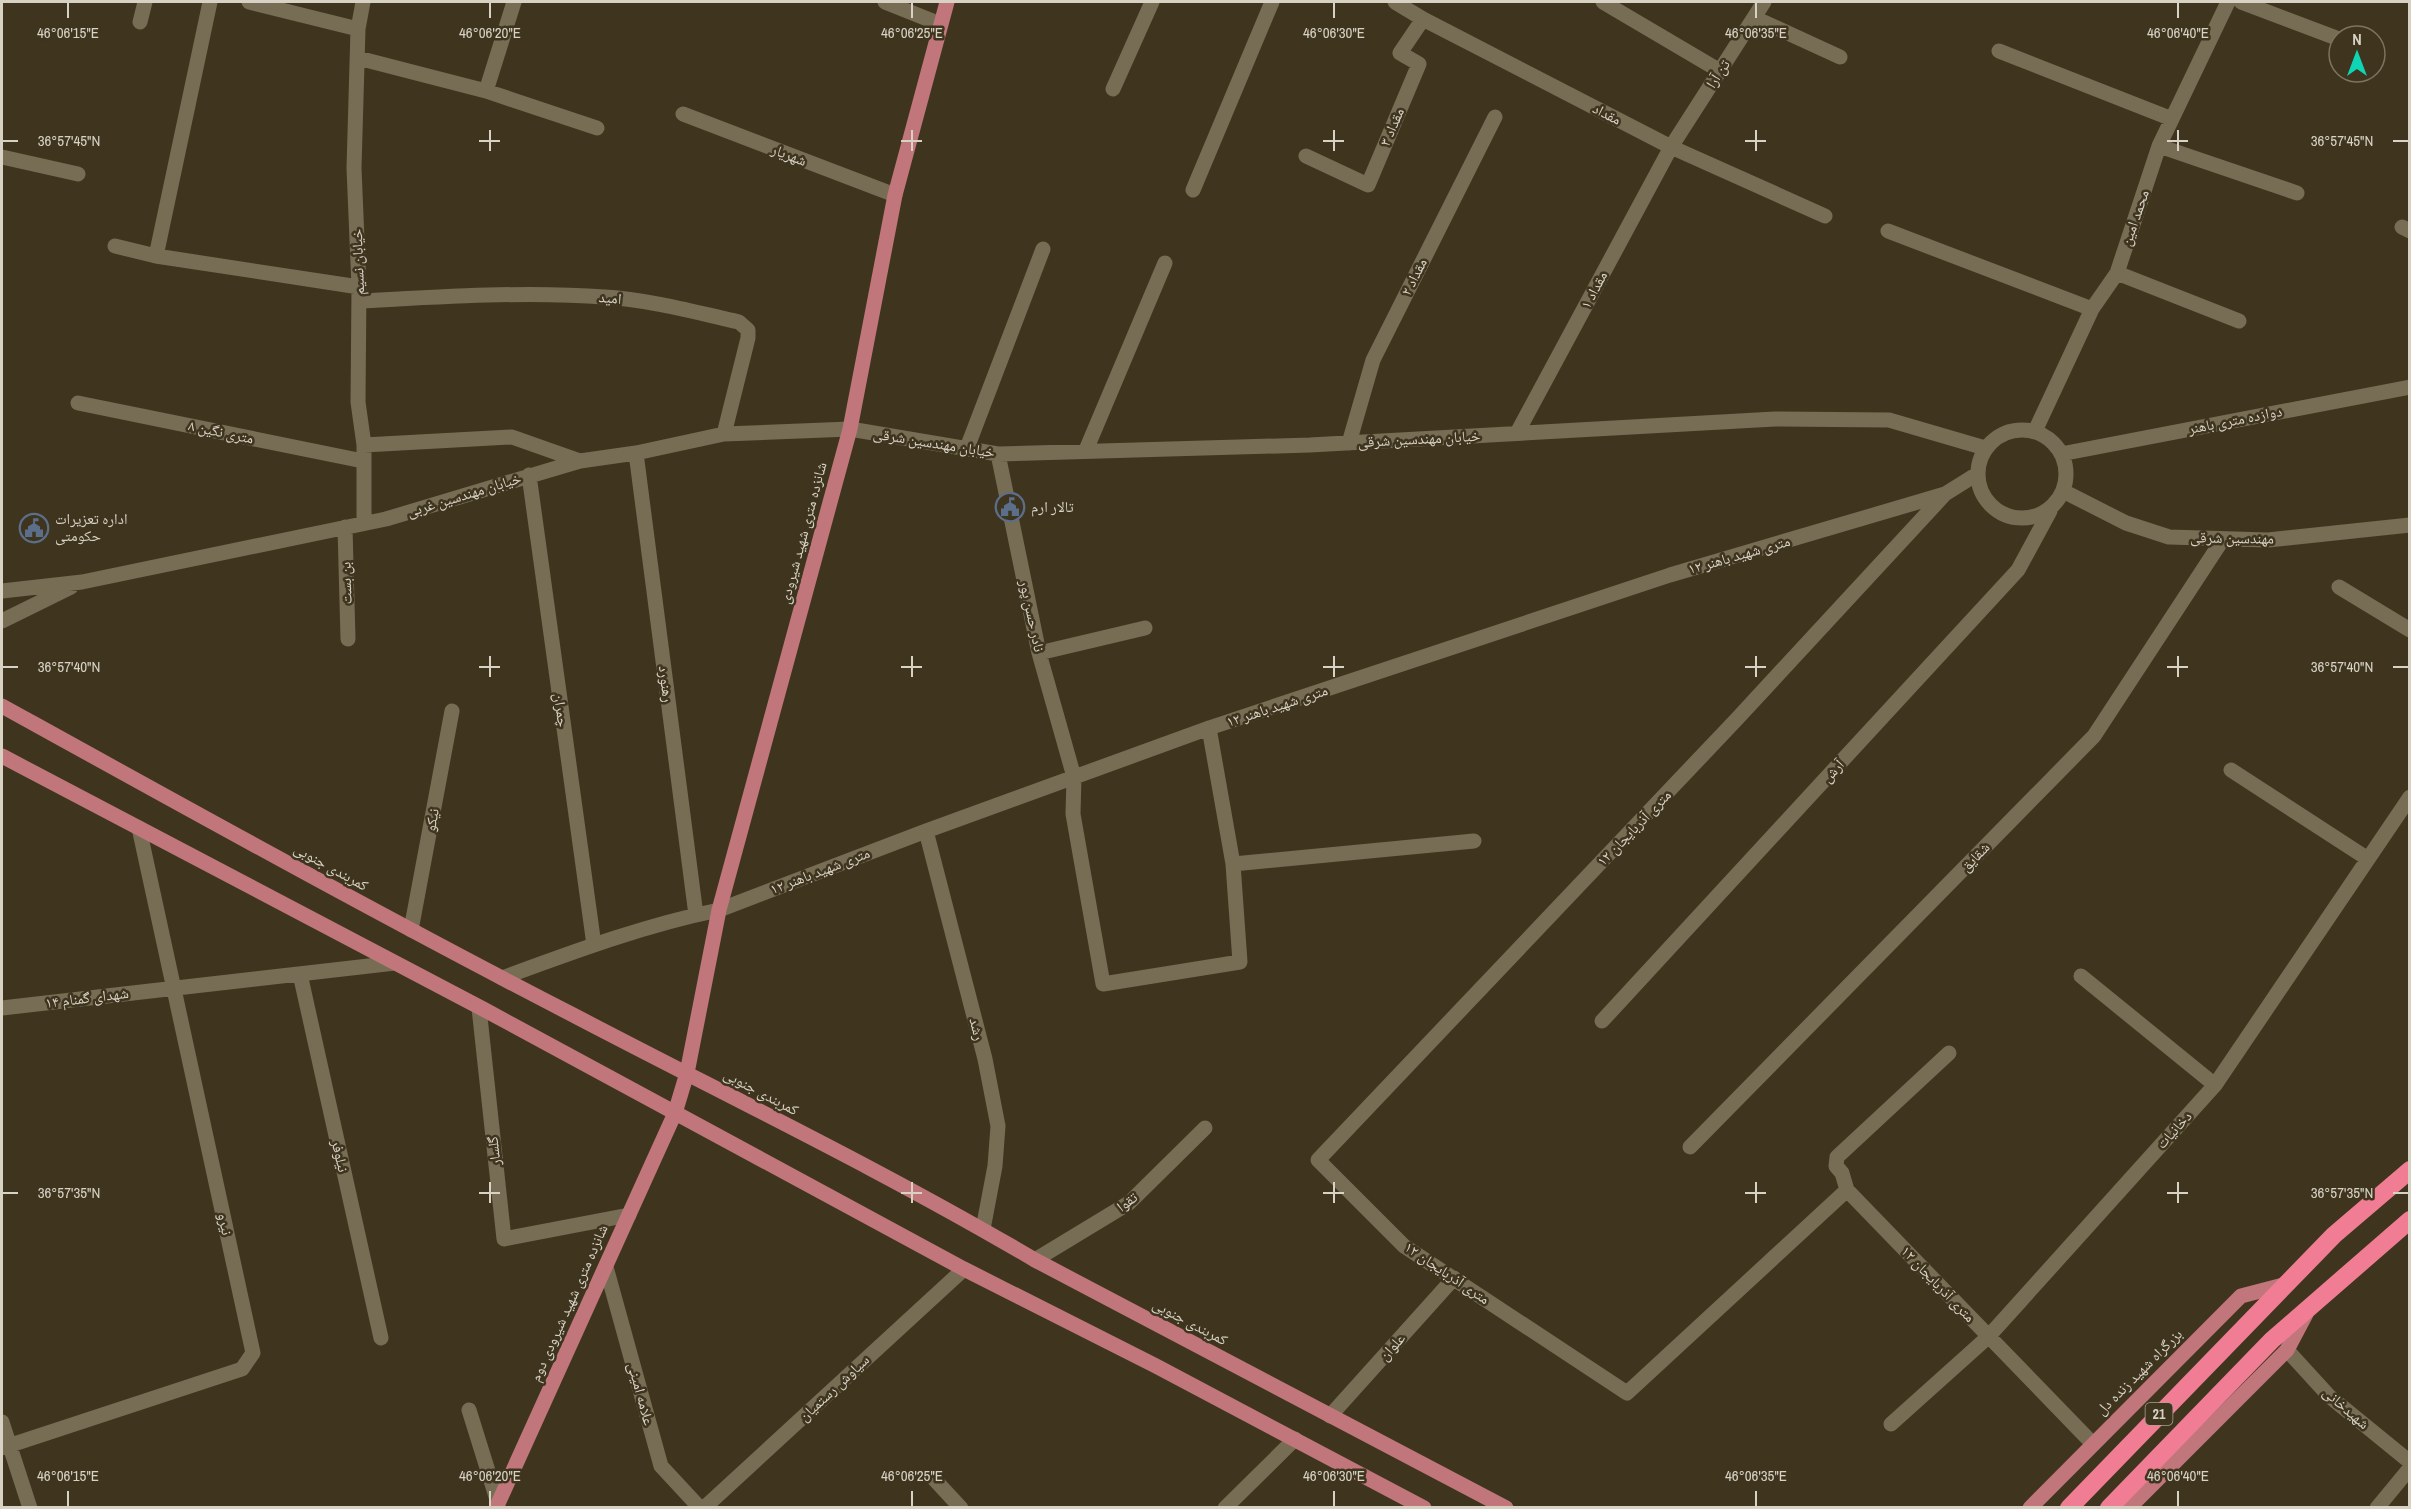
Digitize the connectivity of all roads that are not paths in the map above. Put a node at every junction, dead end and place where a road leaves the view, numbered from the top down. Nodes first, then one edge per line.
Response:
1 (145, 2) edge
2 (210, 2) edge
3 (249, 2) edge
4 (363, 2) edge
5 (514, 2) edge
6 (885, 2) edge
7 (947, 2) edge
8 (1152, 2) edge
9 (1272, 2) edge
10 (1395, 2) edge
11 (1603, 2) edge
12 (1764, 2) edge
13 (2228, 2) edge
14 (2241, 2) edge
15 (1755, 18) junction
16 (1423, 19) junction
17 (140, 22) dead end
18 (940, 24) junction
19 (358, 29) junction
20 (2327, 34) edge
21 (2000, 51) dead end
22 (1840, 57) dead end
23 (358, 58) junction
24 (1720, 71) junction
25 (1113, 89) dead end
26 (486, 91) junction
27 (683, 114) dead end
28 (1495, 117) dead end
29 (2172, 119) junction
30 (597, 128) dead end
31 (2159, 146) junction
32 (1671, 147) junction
33 (1306, 156) dead end
34 (2, 157) edge
35 (78, 174) dead end
36 (1193, 190) dead end
37 (2297, 193) dead end
38 (895, 195) junction
39 (1825, 216) dead end
40 (1888, 231) dead end
41 (115, 246) dead end
42 (1043, 249) dead end
43 (156, 256) junction
44 (1165, 262) dead end
45 (2117, 273) junction
46 (359, 294) junction
47 (2092, 309) junction
48 (2239, 321) dead end
49 (2409, 387) edge
50 (78, 403) dead end
51 (850, 429) junction
52 (2035, 431) junction
53 (1516, 433) junction
54 (724, 434) junction
55 (1349, 443) junction
56 (968, 448) junction
57 (1985, 448) junction
58 (1086, 450) junction
59 (363, 453) junction
60 (636, 453) junction
61 (998, 454) junction
62 (2061, 454) junction
63 (580, 461) junction
64 (1977, 474) junction
65 (529, 475) junction
66 (2063, 491) junction
67 (1945, 494) junction
68 (2050, 511) junction
69 (364, 523) junction
70 (2409, 525) edge
71 (345, 527) junction
72 (2223, 539) junction
73 (82, 582) junction
74 (2338, 587) dead end
75 (2, 591) edge
76 (2, 621) edge
77 (1145, 628) dead end
78 (2409, 630) edge
79 (348, 639) dead end
80 (1039, 653) junction
81 (2, 706) edge
82 (452, 711) dead end
83 (1209, 728) junction
84 (2, 756) edge
85 (2231, 770) dead end
86 (1074, 777) junction
87 (2409, 797) edge
88 (139, 828) junction
89 (926, 831) junction
90 (1474, 841) dead end
91 (2368, 859) junction
92 (1233, 864) junction
93 (719, 910) junction
94 (696, 915) junction
95 (411, 930) junction
96 (594, 945) junction
97 (395, 963) junction
98 (300, 974) junction
99 (2081, 976) dead end
100 (502, 978) junction
101 (173, 988) junction
102 (2, 1008) edge
103 (479, 1008) junction
104 (1602, 1021) dead end
105 (1949, 1053) dead end
106 (687, 1073) junction
107 (2215, 1085) junction
108 (675, 1113) junction
109 (1205, 1128) dead end
110 (1690, 1148) dead end
111 (2409, 1170) edge
112 (1847, 1190) junction
113 (629, 1215) junction
114 (2409, 1220) edge
115 (983, 1229) junction
116 (1035, 1260) junction
117 (606, 1267) junction
118 (964, 1269) junction
119 (1454, 1278) junction
120 (2287, 1284) junction
121 (1989, 1337) junction
122 (381, 1338) dead end
123 (2279, 1345) junction
124 (469, 1410) dead end
125 (1330, 1416) junction
126 (2, 1422) edge
127 (1891, 1424) dead end
128 (1295, 1439) junction
129 (2093, 1444) junction
130 (5, 1446) edge
131 (2407, 1458) edge
132 (935, 1480) dead end
133 (497, 1505) edge
134 (30, 1508) edge
135 (702, 1508) edge
136 (961, 1508) edge
137 (1225, 1508) edge
138 (1424, 1508) edge
139 (1506, 1508) edge
140 (2030, 1508) edge
141 (2069, 1508) edge
142 (2109, 1508) edge
143 (2129, 1508) edge
144 (2377, 1508) edge

1 - 17 street
2 - 43 street
3 - 19 street
4 - 19 street, خیابان نسیم
5 - 26 street
6 - 18 street
7 - 18 main road, شانزده متری شهید شیرودی
8 - 25 street
9 - 36 street
10 - 16 street, مقداد
11 - 24 street
12 - 15 street, تن آرا
13 - 29 street, محمد امین
14 - 20 street
15 - 22 street
15 - 24 street, تن آرا
16 - 32 street, مقداد
16 - 33 street, مقداد ۳
18 - 38 main road, شانزده متری شهید شیرودی
19 - 23 street, خیابان نسیم
21 - 29 street
23 - 26 street
23 - 46 street, خیابان نسیم
24 - 32 street, تن آرا
26 - 30 street
27 - 38 street, شهریار
28 - 55 street, مقداد ۲
29 - 31 street, محمد امین
31 - 37 street
31 - 45 street, محمد امین
32 - 39 street, مقداد
32 - 53 street, مقداد ۱
34 - 35 street
38 - 51 main road, شانزده متری شهید شیرودی
40 - 47 street
41 - 43 street
42 - 56 street
43 - 46 street
44 - 58 street
45 - 47 street, محمد امین
45 - 48 street
46 - 54 street, امید
46 - 59 street, خیابان نسیم
47 - 52 street, محمد امین
49 - 62 street, دوازده متری باهنر
50 - 59 street, ۸ متری نگین
51 - 54 street, خیابان مهندسین غربی
51 - 56 street, خیابان مهندسین شرقی
51 - 93 main road, شانزده متری شهید شیرودی
52 - 57 street
52 - 62 street
53 - 55 street, خیابان مهندسین شرقی
53 - 57 street, خیابان مهندسین شرقی
54 - 60 street, خیابان مهندسین غربی
55 - 58 street, خیابان مهندسین شرقی
56 - 61 street, خیابان مهندسین شرقی
57 - 64 street
58 - 61 street, خیابان مهندسین شرقی
59 - 63 street, ۸ متری نگین
59 - 69 street, خیابان نسیم
60 - 63 street, خیابان مهندسین غربی
60 - 94 street, رهنورد
61 - 80 street, نادر حسن پور
62 - 66 street
63 - 65 street, خیابان مهندسین غربی
64 - 67 street, ۱۲ متری شهید باهنر
64 - 68 street
65 - 69 street, خیابان مهندسین غربی
65 - 96 street, چمران
66 - 68 street
66 - 72 street, مهندسین شرقی
67 - 83 street, ۱۲ متری شهید باهنر
67 - 119 street, ۱۲ متری آذربایجان
68 - 104 street, آرش
69 - 71 street, خیابان مهندسین غربی
70 - 72 street, مهندسین شرقی
71 - 73 street, خیابان مهندسین غربی
71 - 79 street, بن بست
72 - 110 street, شقایق
73 - 75 street
73 - 76 street
74 - 78 street
77 - 80 street
80 - 86 street, نادر حسن پور
81 - 95 main road, کمربندی جنوبی
82 - 95 street, نیکو
83 - 86 street, ۱۲ متری شهید باهنر
83 - 92 street
84 - 88 main road
85 - 91 street
86 - 89 street, ۱۲ متری شهید باهنر
86 - 92 street, نادر حسن پور
87 - 91 street, دخانیات
88 - 97 main road
88 - 101 street, نیرو
89 - 93 street, ۱۲ متری شهید باهنر
89 - 115 street, رشد
90 - 92 street
91 - 107 street, دخانیات
93 - 94 street, ۱۲ متری شهید باهنر
93 - 106 main road, شانزده متری شهید شیرودی
94 - 96 street, ۱۲ متری شهید باهنر
95 - 100 main road, کمربندی جنوبی
96 - 100 street, ۱۲ متری شهید باهنر
97 - 98 street, ۱۴ شهدای گمنام
97 - 103 main road
98 - 101 street, ۱۴ شهدای گمنام
98 - 122 street, نیلوفر
99 - 107 street
100 - 106 main road, کمربندی جنوبی
101 - 102 street, ۱۴ شهدای گمنام
101 - 130 street, نیرو
103 - 108 main road
103 - 113 street, گلسار
105 - 112 street
106 - 108 main road, شانزده متری شهید شیرودی دوم
106 - 115 main road, کمربندی جنوبی
107 - 121 street, دخانیات
108 - 113 main road, شانزده متری شهید شیرودی دوم
108 - 118 main road
109 - 116 street, تقوا
111 - 120 highway, 21
112 - 119 street, ۱۲ متری آذربایجان
112 - 121 street, ۱۲ متری آذربایجان
113 - 117 main road, شانزده متری شهید شیرودی دوم
114 - 123 highway, 21
115 - 116 main road, کمربندی جنوبی
116 - 125 main road, کمربندی جنوبی
117 - 133 main road, شانزده متری شهید شیرودی دوم
117 - 135 street, علامه امینی
118 - 128 main road
118 - 135 street, سیاوش رستمیان
119 - 125 street, علوان
120 - 129 main road, بزرگراه شهید زنده دل
120 - 141 highway, 21
121 - 127 street, دخانیات
121 - 129 street, ۱۲ متری آذربایجان
123 - 131 street, شهیدخانی
123 - 142 highway, 21
123 - 143 main road
124 - 133 street
125 - 139 main road, کمربندی جنوبی
126 - 130 street
128 - 137 street
128 - 138 main road
129 - 140 main road, بزرگراه شهید زنده دل
130 - 134 street
131 - 144 street
132 - 136 street

